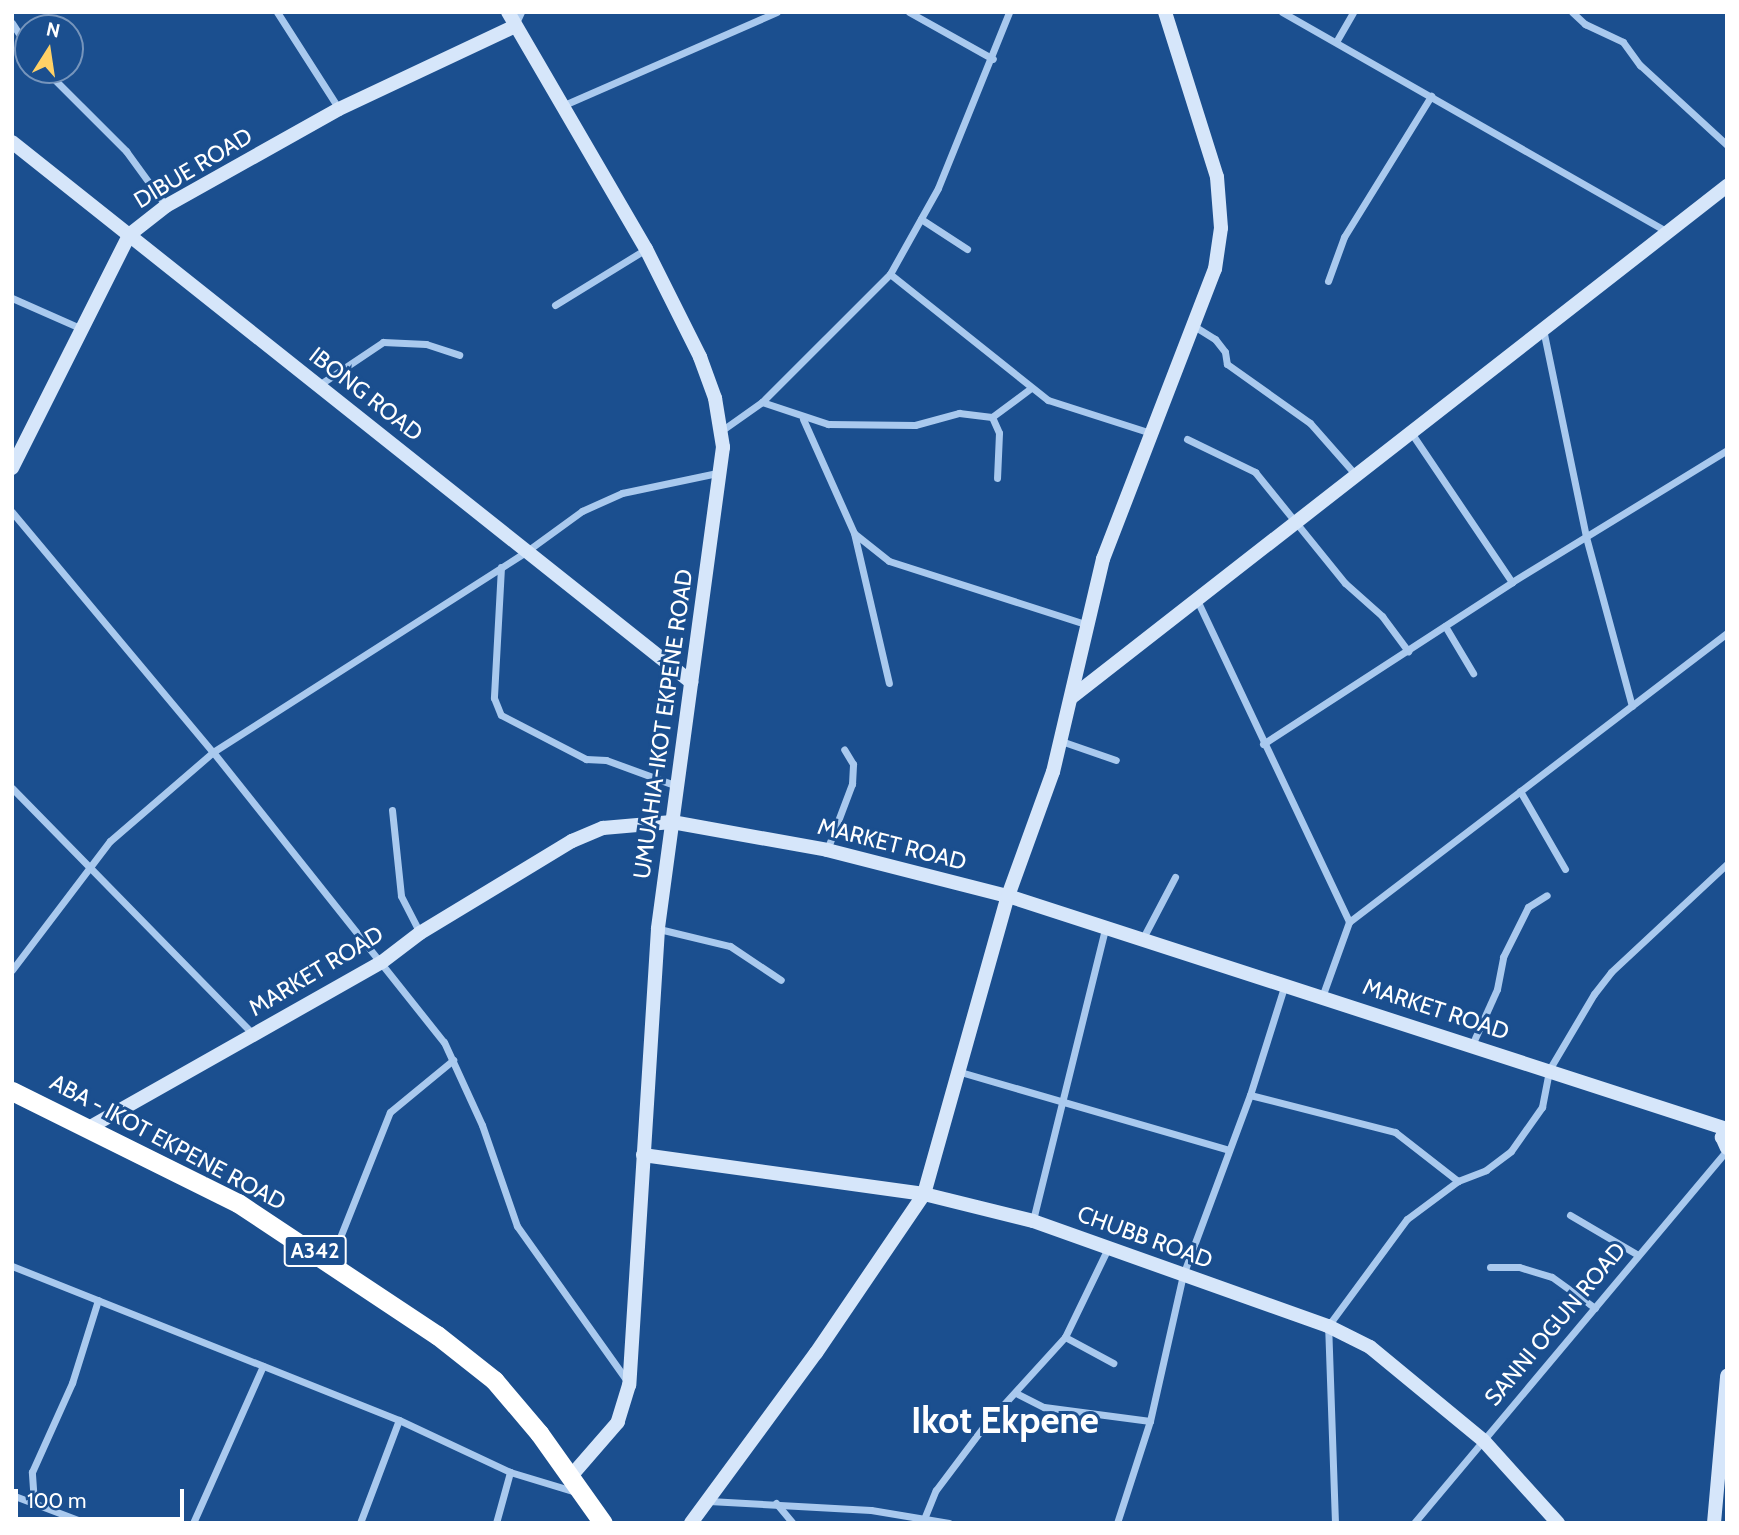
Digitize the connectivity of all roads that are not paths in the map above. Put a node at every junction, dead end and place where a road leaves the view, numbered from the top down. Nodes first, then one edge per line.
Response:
1 (277, 12) edge
2 (776, 12) edge
3 (909, 12) edge
4 (1009, 12) edge
5 (1165, 12) edge
6 (1282, 12) edge
7 (1353, 12) edge
8 (1572, 12) edge
9 (515, 17) edge
10 (1336, 42) junction
11 (993, 59) junction
12 (59, 84) edge
13 (1431, 96) junction
14 (564, 104) junction
15 (340, 110) junction
16 (12, 142) edge
17 (1727, 145) edge
18 (1727, 186) edge
19 (166, 206) junction
20 (921, 219) junction
21 (1667, 232) junction
22 (129, 235) junction
23 (967, 248) dead end
24 (646, 249) junction
25 (890, 274) junction
26 (1328, 281) dead end
27 (12, 298) edge
28 (555, 305) dead end
29 (1193, 326) junction
30 (80, 328) junction
31 (1543, 328) junction
32 (459, 355) dead end
33 (319, 385) junction
34 (1031, 388) junction
35 (762, 402) junction
36 (992, 417) junction
37 (803, 419) junction
38 (720, 432) junction
39 (1152, 433) junction
40 (1412, 434) junction
41 (1187, 439) dead end
42 (1727, 450) edge
43 (12, 468) edge
44 (723, 472) junction
45 (1355, 474) junction
46 (997, 478) dead end
47 (12, 512) edge
48 (1294, 523) junction
49 (854, 533) junction
50 (1586, 537) junction
51 (527, 551) junction
52 (876, 551) junction
53 (861, 562) junction
54 (501, 567) junction
55 (1512, 582) junction
56 (1197, 599) junction
57 (1085, 624) junction
58 (1445, 626) junction
59 (1727, 633) edge
60 (1408, 651) junction
61 (1474, 673) dead end
62 (691, 682) junction
63 (889, 684) dead end
64 (1072, 697) junction
65 (1632, 706) junction
66 (1061, 741) junction
67 (1263, 744) junction
68 (844, 749) dead end
69 (213, 752) junction
70 (1116, 760) dead end
71 (677, 786) junction
72 (12, 788) edge
73 (1520, 791) junction
74 (392, 810) dead end
75 (673, 822) junction
76 (827, 850) junction
77 (1727, 864) edge
78 (89, 866) junction
79 (1565, 869) dead end
80 (1723, 873) edge
81 (1175, 877) dead end
82 (1547, 895) dead end
83 (1007, 896) junction
84 (1349, 922) junction
85 (1106, 926) junction
86 (658, 929) junction
87 (420, 933) junction
88 (1143, 938) junction
89 (382, 962) junction
90 (12, 970) edge
91 (781, 980) dead end
92 (1285, 984) junction
93 (1322, 997) junction
94 (254, 1035) junction
95 (1472, 1045) junction
96 (453, 1060) junction
97 (1549, 1070) junction
98 (957, 1071) junction
99 (12, 1091) edge
100 (1250, 1095) junction
101 (1066, 1101) junction
102 (92, 1126) junction
103 (1727, 1130) edge
104 (1727, 1149) edge
105 (1229, 1150) junction
106 (643, 1155) junction
107 (1458, 1181) junction
108 (924, 1194) junction
109 (1570, 1216) dead end
110 (1033, 1221) junction
111 (1108, 1248) junction
112 (1639, 1255) junction
113 (331, 1260) junction
114 (12, 1266) edge
115 (1490, 1267) dead end
116 (1183, 1275) junction
117 (98, 1300) junction
118 (1595, 1308) junction
119 (1328, 1326) junction
120 (1065, 1336) junction
121 (1113, 1363) dead end
122 (263, 1366) junction
123 (1727, 1376) edge
124 (629, 1385) junction
125 (1016, 1393) junction
126 (399, 1420) junction
127 (1150, 1422) junction
128 (1483, 1440) junction
129 (510, 1472) junction
130 (571, 1476) junction
131 (582, 1493) junction
132 (12, 1494) edge
133 (708, 1501) junction
134 (34, 1503) junction
135 (776, 1503) junction
136 (924, 1519) junction
137 (86, 1523) edge
138 (193, 1523) edge
139 (360, 1523) edge
140 (496, 1523) edge
141 (603, 1523) edge
142 (691, 1523) edge
143 (793, 1523) edge
144 (949, 1523) edge
145 (1117, 1523) edge
146 (1335, 1523) edge
147 (1413, 1523) edge
148 (1558, 1523) edge
149 (1714, 1523) edge

1 - 15 street
2 - 14 street
3 - 11 street
4 - 11 street
5 - 29 main road
6 - 10 street
7 - 10 street
8 - 17 street
9 - 14 main road, UMUAHIA-IKOT EKPENE ROAD
9 - 15 main road, DIBUE ROAD
10 - 13 street
11 - 20 street
12 - 19 street
13 - 21 street
13 - 26 street
14 - 24 main road, UMUAHIA-IKOT EKPENE ROAD
15 - 19 main road, DIBUE ROAD
16 - 22 main road, IBONG ROAD
18 - 21 main road
19 - 22 main road, DIBUE ROAD
20 - 23 street
20 - 25 street
21 - 31 main road
22 - 30 main road, DIBUE ROAD
22 - 33 main road, IBONG ROAD
24 - 28 street
24 - 38 main road, UMUAHIA-IKOT EKPENE ROAD
25 - 34 street
25 - 35 street
27 - 30 street
29 - 39 main road
29 - 45 street
30 - 43 main road, DIBUE ROAD
31 - 40 main road
31 - 50 street
32 - 33 street
33 - 51 main road, IBONG ROAD
34 - 36 street
34 - 39 street
35 - 37 street
35 - 38 street
36 - 37 street
36 - 46 street
37 - 49 street
38 - 44 main road, UMUAHIA-IKOT EKPENE ROAD
39 - 57 main road
40 - 45 main road
40 - 55 street
41 - 48 street
42 - 50 street
44 - 51 street
44 - 62 main road, UMUAHIA-IKOT EKPENE ROAD
45 - 48 main road
47 - 69 street
48 - 56 main road
48 - 60 street
49 - 52 street
49 - 53 street
50 - 55 street
50 - 65 street
51 - 54 street
51 - 62 main road, IBONG ROAD
52 - 53 street
52 - 57 street
53 - 63 street
54 - 69 street
54 - 71 street
55 - 58 street
56 - 64 main road
56 - 67 street
57 - 64 main road
58 - 60 street
58 - 61 street
59 - 65 street
60 - 67 street
62 - 71 main road, UMUAHIA-IKOT EKPENE ROAD
64 - 66 main road
65 - 73 street
66 - 70 street
66 - 83 main road
67 - 84 street
68 - 76 street
69 - 78 street
69 - 89 street
71 - 75 main road, UMUAHIA-IKOT EKPENE ROAD
72 - 78 street
73 - 79 street
73 - 84 street
74 - 87 street
75 - 76 main road, MARKET ROAD
75 - 86 main road, UMUAHIA-IKOT EKPENE ROAD
75 - 87 main road, MARKET ROAD
76 - 83 main road, MARKET ROAD
77 - 80 street
78 - 90 street
78 - 94 street
80 - 97 street
81 - 88 street
82 - 95 street
83 - 85 main road, MARKET ROAD
83 - 98 main road
84 - 93 street
85 - 88 main road, MARKET ROAD
85 - 101 street
86 - 91 street
86 - 106 main road, UMUAHIA-IKOT EKPENE ROAD
87 - 89 main road, MARKET ROAD
88 - 92 main road, MARKET ROAD
89 - 94 main road, MARKET ROAD
89 - 96 street
92 - 93 main road, MARKET ROAD
92 - 100 street
93 - 95 main road, MARKET ROAD
94 - 102 main road, MARKET ROAD
95 - 97 main road, MARKET ROAD
96 - 113 street
96 - 124 street
97 - 103 main road, MARKET ROAD
97 - 107 street
98 - 101 street
98 - 108 main road
99 - 102 highway, ABA - IKOT EKPENE ROAD / A342
100 - 105 street
100 - 107 street
101 - 105 street
101 - 110 street
102 - 113 highway, ABA - IKOT EKPENE ROAD / A342
103 - 104 main road
104 - 112 street, SANNI OGUN ROAD
105 - 116 street
106 - 108 main road, CHUBB ROAD
106 - 124 main road, UMUAHIA-IKOT EKPENE ROAD
107 - 119 street
108 - 110 main road, CHUBB ROAD
108 - 133 main road
109 - 112 street
110 - 111 main road, CHUBB ROAD
111 - 116 main road, CHUBB ROAD
111 - 120 street
112 - 118 street, SANNI OGUN ROAD
113 - 130 highway, ABA - IKOT EKPENE ROAD / A342
114 - 117 street
115 - 118 street
116 - 119 main road, CHUBB ROAD
116 - 127 street
117 - 122 street
117 - 134 street
118 - 128 street, SANNI OGUN ROAD
119 - 128 main road, CHUBB ROAD
119 - 146 street
120 - 121 street
120 - 125 street
122 - 126 street
122 - 138 street
123 - 149 main road
124 - 130 main road, UMUAHIA-IKOT EKPENE ROAD
125 - 127 street
125 - 136 street
126 - 129 street
126 - 139 street
127 - 145 street
128 - 147 street, SANNI OGUN ROAD
128 - 148 main road, CHUBB ROAD
129 - 131 street
129 - 140 street
130 - 131 highway, ABA - IKOT EKPENE ROAD / A342
131 - 141 highway, ABA - IKOT EKPENE ROAD / A342
132 - 134 street
133 - 135 street
133 - 142 main road
134 - 137 street
135 - 136 street
135 - 143 street
136 - 144 street

